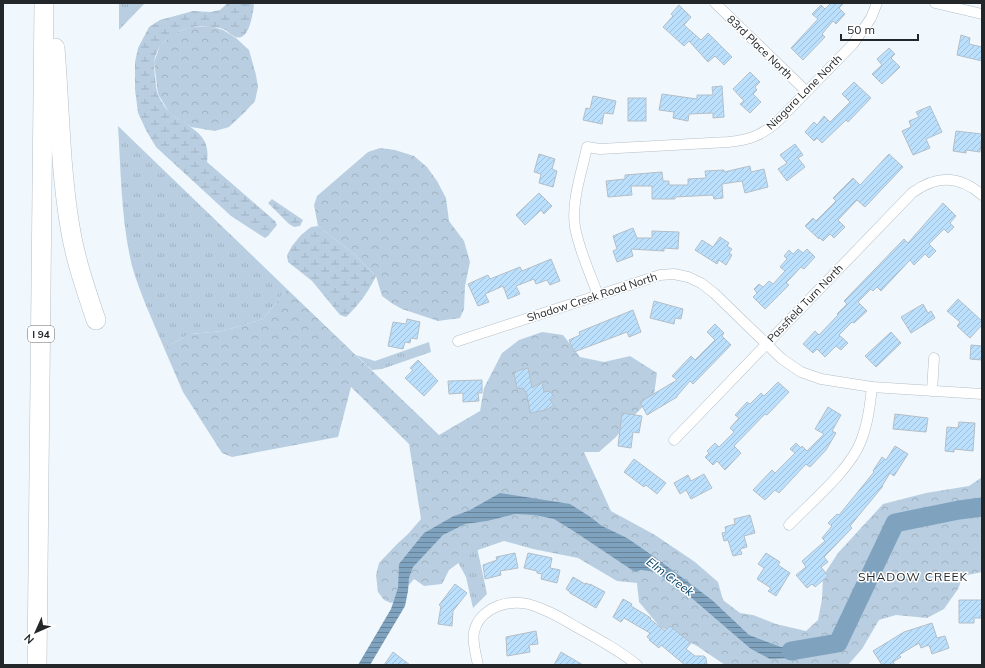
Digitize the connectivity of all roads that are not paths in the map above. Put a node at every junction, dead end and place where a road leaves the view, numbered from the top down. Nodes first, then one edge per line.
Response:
1 (44, 3) edge
2 (52, 3) edge
3 (715, 3) edge
4 (877, 3) edge
5 (935, 3) edge
6 (982, 14) edge
7 (806, 91) junction
8 (982, 195) edge
9 (598, 295) junction
10 (96, 320) dead end
11 (458, 341) dead end
12 (766, 344) junction
13 (934, 358) dead end
14 (872, 387) junction
15 (932, 390) junction
16 (982, 394) edge
17 (674, 440) dead end
18 (789, 524) dead end
19 (37, 665) edge
20 (478, 665) edge
21 (637, 665) edge

1 - 19 highway, I 94
2 - 10 highway
3 - 7 street, 83rd Place North
4 - 7 street, Niagara Lane North
5 - 6 street
7 - 9 street, Niagara Lane North
8 - 12 street, Passfield Turn North
9 - 11 street, Shadow Creek Road North
9 - 12 street, Shadow Creek Road North
12 - 14 street, Shadow Creek Road North
12 - 17 street, Passfield Turn North
13 - 15 street
14 - 15 street, Shadow Creek Road North
14 - 18 street
15 - 16 street, Shadow Creek Road North
20 - 21 street

